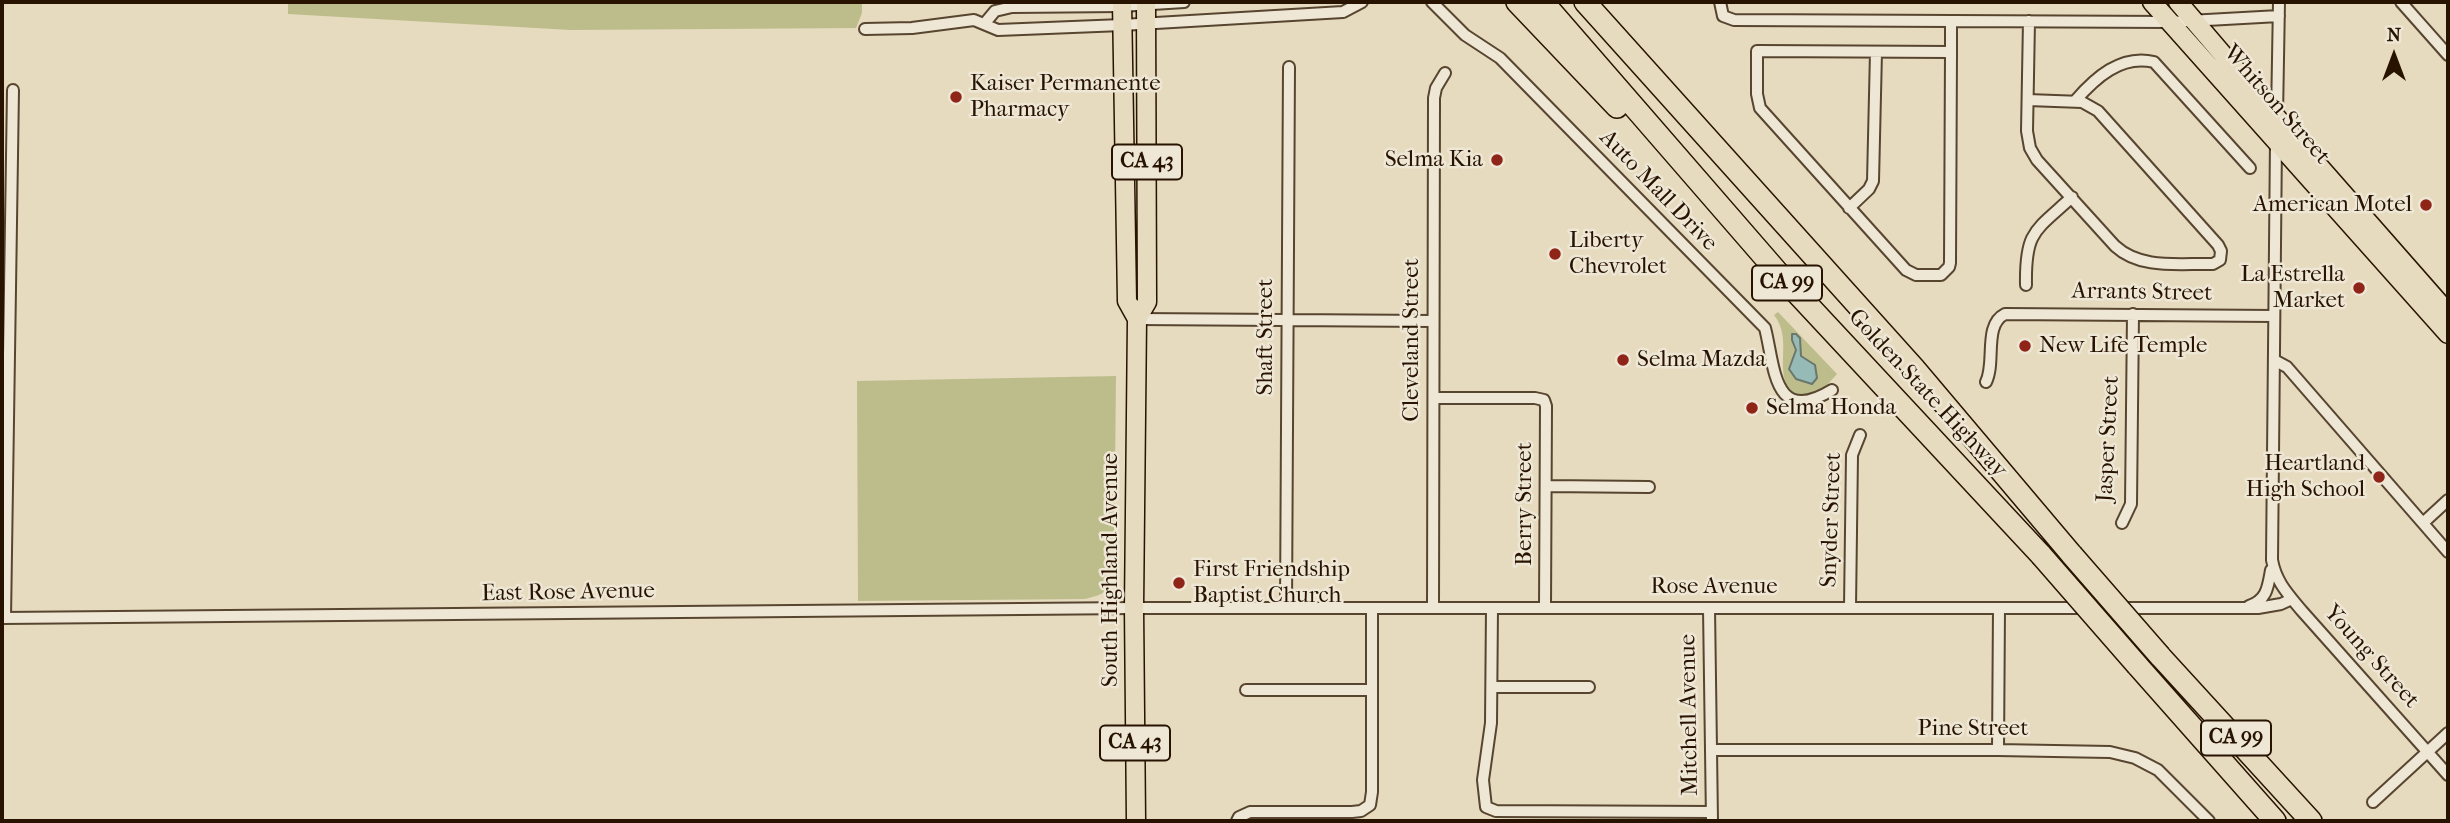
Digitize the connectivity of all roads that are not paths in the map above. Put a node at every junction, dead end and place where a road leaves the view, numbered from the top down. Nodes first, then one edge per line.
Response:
1 (1184, 2) edge
2 (1362, 2) edge
3 (1432, 2) edge
4 (1517, 2) edge
5 (1543, 2) edge
6 (1720, 2) edge
7 (2152, 2) edge
8 (2178, 2) edge
9 (2279, 2) edge
10 (2401, 2) edge
11 (1146, 3) edge
12 (1121, 4) edge
13 (1589, 5) edge
14 (2279, 16) junction
15 (1951, 21) junction
16 (2029, 21) junction
17 (2195, 21) junction
18 (2171, 22) junction
19 (985, 23) junction
20 (1146, 23) junction
21 (1122, 25) junction
22 (865, 29) dead end
23 (1876, 52) junction
24 (1951, 52) junction
25 (2448, 55) edge
26 (1289, 67) dead end
27 (1445, 73) dead end
28 (13, 90) dead end
29 (2028, 100) junction
30 (2075, 101) junction
31 (2276, 117) junction
32 (2276, 139) junction
33 (2250, 168) dead end
34 (2072, 197) junction
35 (1849, 208) junction
36 (1780, 275) junction
37 (2026, 285) dead end
38 (2448, 313) edge
39 (2133, 314) junction
40 (2274, 316) junction
41 (1137, 319) junction
42 (1287, 320) junction
43 (1432, 321) junction
44 (2448, 334) edge
45 (2274, 360) junction
46 (1986, 382) dead end
47 (1832, 390) dead end
48 (1434, 398) junction
49 (1860, 435) dead end
50 (1546, 486) junction
51 (1649, 487) dead end
52 (2448, 500) edge
53 (2122, 523) dead end
54 (2423, 523) junction
55 (2448, 552) edge
56 (2272, 560) junction
57 (2291, 599) junction
58 (1850, 607) junction
59 (1134, 608) junction
60 (1286, 608) junction
61 (1373, 608) junction
62 (1433, 608) junction
63 (1492, 608) junction
64 (1545, 608) junction
65 (1709, 608) junction
66 (1999, 608) junction
67 (2239, 608) junction
68 (4, 618) edge
69 (1492, 687) junction
70 (1589, 687) dead end
71 (1246, 690) dead end
72 (1372, 690) junction
73 (2448, 733) edge
74 (1998, 750) junction
75 (1712, 751) junction
76 (2428, 751) junction
77 (2448, 775) edge
78 (2373, 802) dead end
79 (1594, 816) edge
80 (1712, 816) edge
81 (1136, 821) edge
82 (1237, 821) edge
83 (2209, 821) edge
84 (2275, 821) edge
85 (2311, 821) edge

1 - 11 street
2 - 20 street
3 - 47 street, Auto Mall Drive
4 - 36 highway
5 - 36 highway, Golden State Highway / CA 99
6 - 15 street
7 - 18 main road, Whitson Street
8 - 17 main road, Whitson Street
9 - 14 street
10 - 25 street
11 - 12 street
11 - 20 main road, South Highland Avenue / CA 43
12 - 19 street
12 - 21 main road, South Highland Avenue / CA 43
13 - 85 highway, Golden State Highway / CA 99, bridge
14 - 17 street
14 - 31 street
15 - 16 street
15 - 24 street
16 - 18 street
16 - 29 street
17 - 18 street
17 - 31 main road, Whitson Street
18 - 32 main road, Whitson Street
19 - 21 street
19 - 22 street
20 - 21 street
20 - 41 main road, South Highland Avenue / CA 43
21 - 41 main road, South Highland Avenue / CA 43
23 - 24 street
23 - 35 street
23 - 35 street
24 - 35 street
26 - 42 street, Shaft Street
27 - 43 street, Cleveland Street
28 - 68 street
29 - 30 street
29 - 34 street
30 - 33 street
30 - 34 street
31 - 32 street
31 - 38 main road, Whitson Street
32 - 40 street
32 - 44 main road, Whitson Street
34 - 37 street
36 - 84 highway, Golden State Highway / CA 99, bridge
39 - 40 street, Arrants Street
39 - 46 street, Arrants Street
39 - 53 street, Jasper Street
40 - 45 street
41 - 42 street
41 - 59 main road, South Highland Avenue / CA 43
42 - 43 street
42 - 60 street, Shaft Street
43 - 48 street, Cleveland Street
45 - 54 street
45 - 56 street
48 - 50 street, Berry Street
48 - 62 street, Cleveland Street
49 - 58 street, Snyder Street
50 - 51 street
50 - 64 street, Berry Street
52 - 54 street
54 - 55 street
56 - 57 street, Young Street
56 - 67 street
57 - 67 street, Rose Avenue
57 - 76 street, Young Street
58 - 65 street, Rose Avenue
58 - 66 street, Rose Avenue
59 - 60 street, Rose Avenue
59 - 68 street, East Rose Avenue
59 - 81 main road, South Highland Avenue / CA 43
60 - 61 street, Rose Avenue
61 - 62 street, Rose Avenue
61 - 72 street
62 - 63 street, Rose Avenue
63 - 64 street, Rose Avenue
63 - 69 street
64 - 65 street, Rose Avenue
65 - 75 street, Mitchell Avenue
66 - 67 street, Rose Avenue
66 - 74 street
69 - 70 street
69 - 79 street
71 - 72 street
72 - 82 street
73 - 76 street
74 - 75 street, Pine Street
74 - 83 street, Pine Street
75 - 80 street, Mitchell Avenue
76 - 77 street, Young Street
76 - 78 street
79 - 80 street

